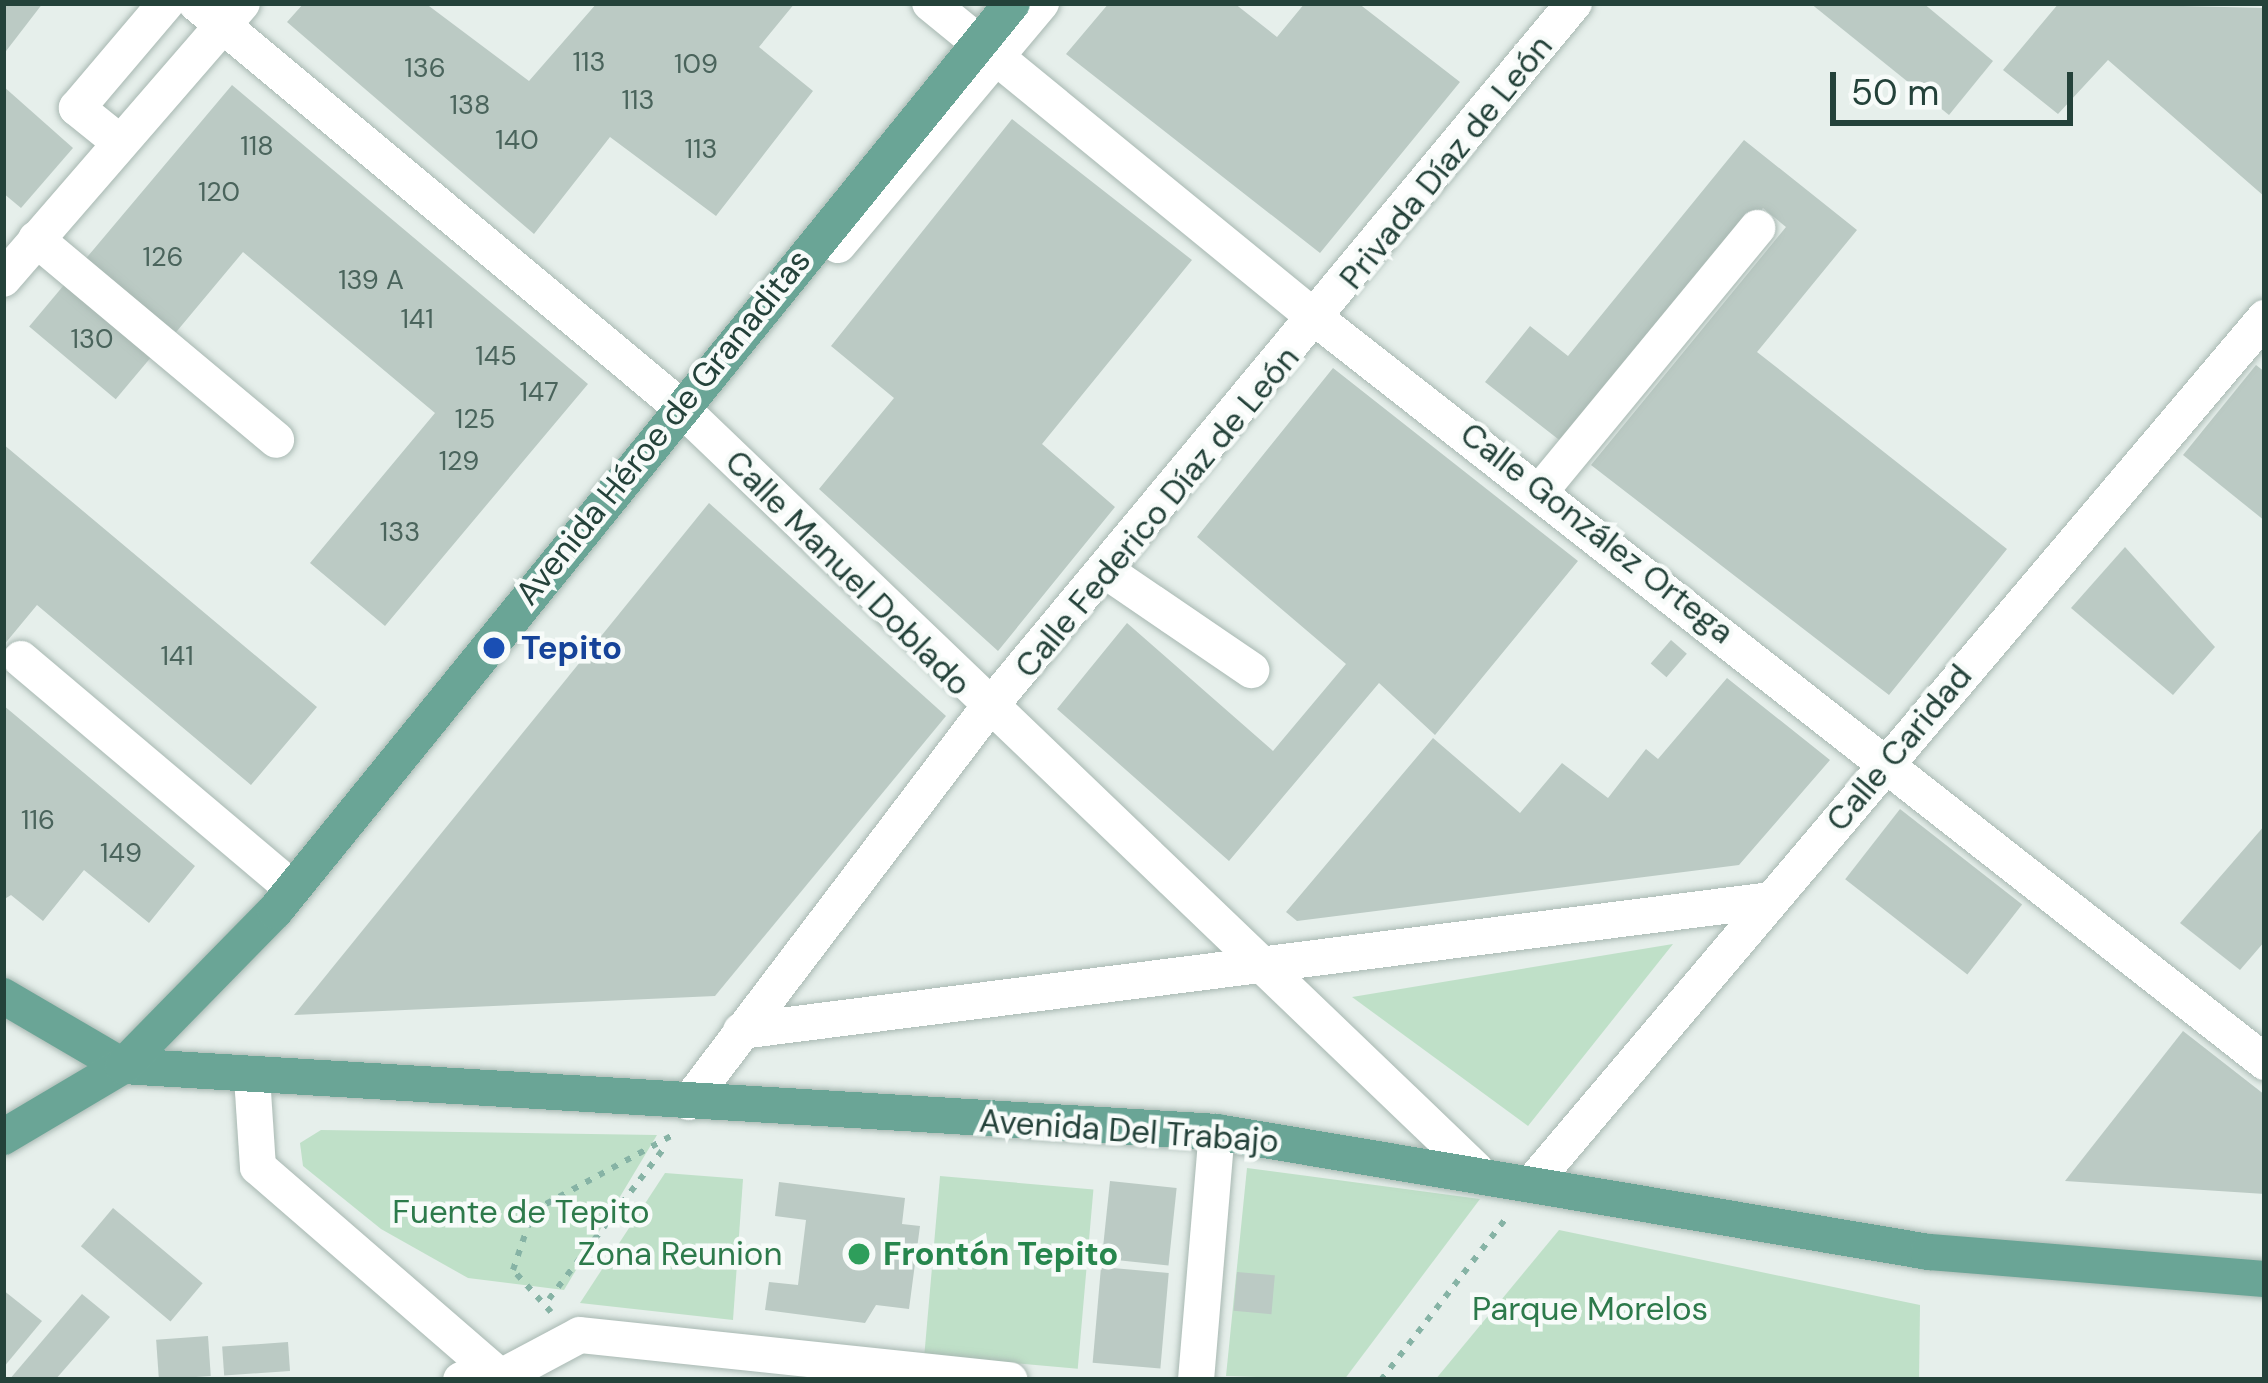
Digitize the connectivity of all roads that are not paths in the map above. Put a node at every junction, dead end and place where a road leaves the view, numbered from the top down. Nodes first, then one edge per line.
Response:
1 (166, 3) edge
2 (930, 3) edge
3 (1012, 3) edge
4 (1041, 3) edge
5 (1574, 3) edge
6 (221, 10) edge
7 (988, 49) junction
8 (118, 141) junction
9 (1756, 228) dead end
10 (36, 239) junction
11 (3, 279) edge
12 (1319, 322) junction
13 (2261, 330) edge
14 (684, 412) junction
15 (276, 440) dead end
16 (1544, 488) junction
17 (1106, 571) junction
18 (21, 658) dead end
19 (1251, 670) dead end
20 (987, 710) junction
21 (1888, 761) junction
22 (293, 889) junction
23 (1771, 900) junction
24 (1262, 968) junction
25 (3, 996) edge
26 (741, 1031) junction
27 (2265, 1063) edge
28 (131, 1066) junction
29 (252, 1077) junction
30 (695, 1103) junction
31 (1217, 1132) junction
32 (3, 1137) edge
33 (3, 1150) edge
34 (1476, 1170) junction
35 (1535, 1180) junction
36 (2265, 1280) edge
37 (502, 1379) edge
38 (461, 1380) edge
39 (1010, 1380) edge
40 (1196, 1380) edge

1 - 8 street
2 - 7 street, Calle González Ortega
3 - 7 main road, Avenida Héroe de Granaditas
4 - 7 street
5 - 12 street, Privada Díaz de León
6 - 8 street
6 - 14 street, Calle Manuel Doblado
7 - 12 street, Calle González Ortega
7 - 14 main road, Avenida Héroe de Granaditas
8 - 10 street
9 - 16 street
10 - 11 street
10 - 15 street
12 - 16 street, Calle González Ortega
12 - 17 street, Calle Federico Díaz de León
13 - 21 street, Calle Caridad
14 - 20 street, Calle Manuel Doblado
14 - 22 main road, Avenida Héroe de Granaditas
14 - 28 street
16 - 21 street, Calle González Ortega
17 - 19 street
17 - 20 street, Calle Federico Díaz de León
18 - 22 street
20 - 24 street, Calle Manuel Doblado
20 - 26 street, Calle Federico Díaz de León
21 - 23 street, Calle Caridad
21 - 27 street, Calle González Ortega
22 - 28 main road, Avenida Héroe de Granaditas
23 - 24 street
23 - 35 street, Calle Caridad
24 - 26 street
24 - 34 street, Calle Manuel Doblado
25 - 28 main road
26 - 30 street, Calle Federico Díaz de León
28 - 29 main road, Avenida Del Trabajo
28 - 32 main road
28 - 33 street
29 - 30 main road, Avenida Del Trabajo
29 - 37 street
30 - 31 main road, Avenida Del Trabajo
31 - 34 main road, Avenida Del Trabajo
31 - 40 street
34 - 35 main road, Avenida Del Trabajo
35 - 36 main road, Avenida Del Trabajo
37 - 38 street
37 - 39 street

